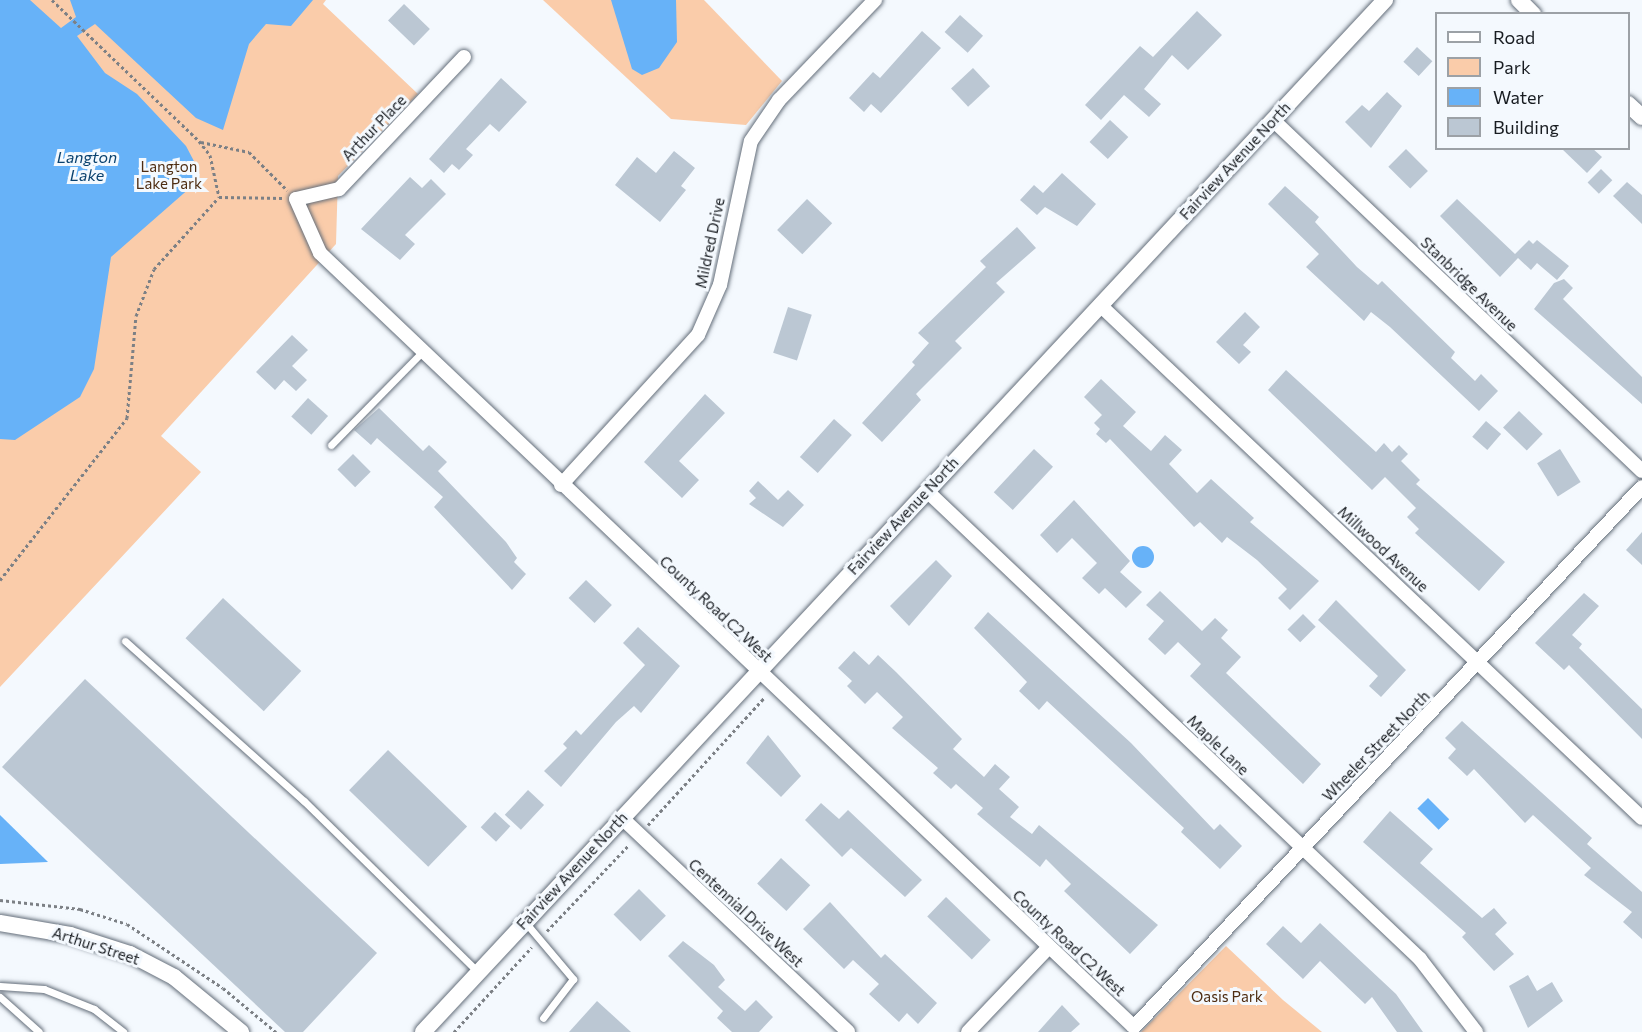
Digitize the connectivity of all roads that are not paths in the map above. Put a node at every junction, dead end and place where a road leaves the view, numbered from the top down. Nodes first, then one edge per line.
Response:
1 (874, 0) edge
2 (1385, 0) edge
3 (1519, 0) edge
4 (1531, 12) edge
5 (464, 57) dead end
6 (1630, 105) edge
7 (1642, 117) edge
8 (1273, 120) junction
9 (296, 199) joint
10 (1100, 305) junction
11 (422, 352) junction
12 (332, 445) dead end
13 (1642, 471) edge
14 (561, 485) junction
15 (1642, 487) edge
16 (927, 491) junction
17 (125, 641) dead end
18 (1479, 662) junction
19 (758, 672) junction
20 (622, 818) junction
21 (1642, 818) edge
22 (1302, 848) junction
23 (525, 922) junction
24 (0, 923) edge
25 (1049, 947) junction
26 (478, 972) junction
27 (0, 986) edge
28 (0, 997) edge
29 (543, 1018) dead end
30 (1134, 1027) joint
31 (39, 1032) edge
32 (123, 1032) edge
33 (241, 1032) edge
34 (423, 1032) edge
35 (848, 1032) edge
36 (968, 1032) edge
37 (1476, 1032) edge

1 - 14 street, Mildred Drive
2 - 8 street, Fairview Avenue North
3 - 4 street
5 - 9 street, Arthur Place
6 - 7 street
8 - 10 street, Fairview Avenue North
8 - 13 street, Stanbridge Avenue
9 - 11 street, County Road C2 West
10 - 16 street, Fairview Avenue North
10 - 18 street, Millwood Avenue
11 - 12 lane
11 - 14 street, County Road C2 West
14 - 19 street, County Road C2 West
15 - 18 street, Wheeler Street North
16 - 19 street, Fairview Avenue North
16 - 22 street, Maple Lane
17 - 26 lane
18 - 21 street, Millwood Avenue
18 - 22 street, Wheeler Street North
19 - 20 street, Fairview Avenue North
19 - 25 street, County Road C2 West
20 - 23 street, Fairview Avenue North
20 - 35 street, Centennial Drive West
22 - 30 street, Wheeler Street North
22 - 37 street, Maple Lane
23 - 26 street, Fairview Avenue North
23 - 29 lane
24 - 33 street, Arthur Street
25 - 30 street, County Road C2 West
25 - 36 street
26 - 34 street, Fairview Avenue North
27 - 32 lane
28 - 31 lane

